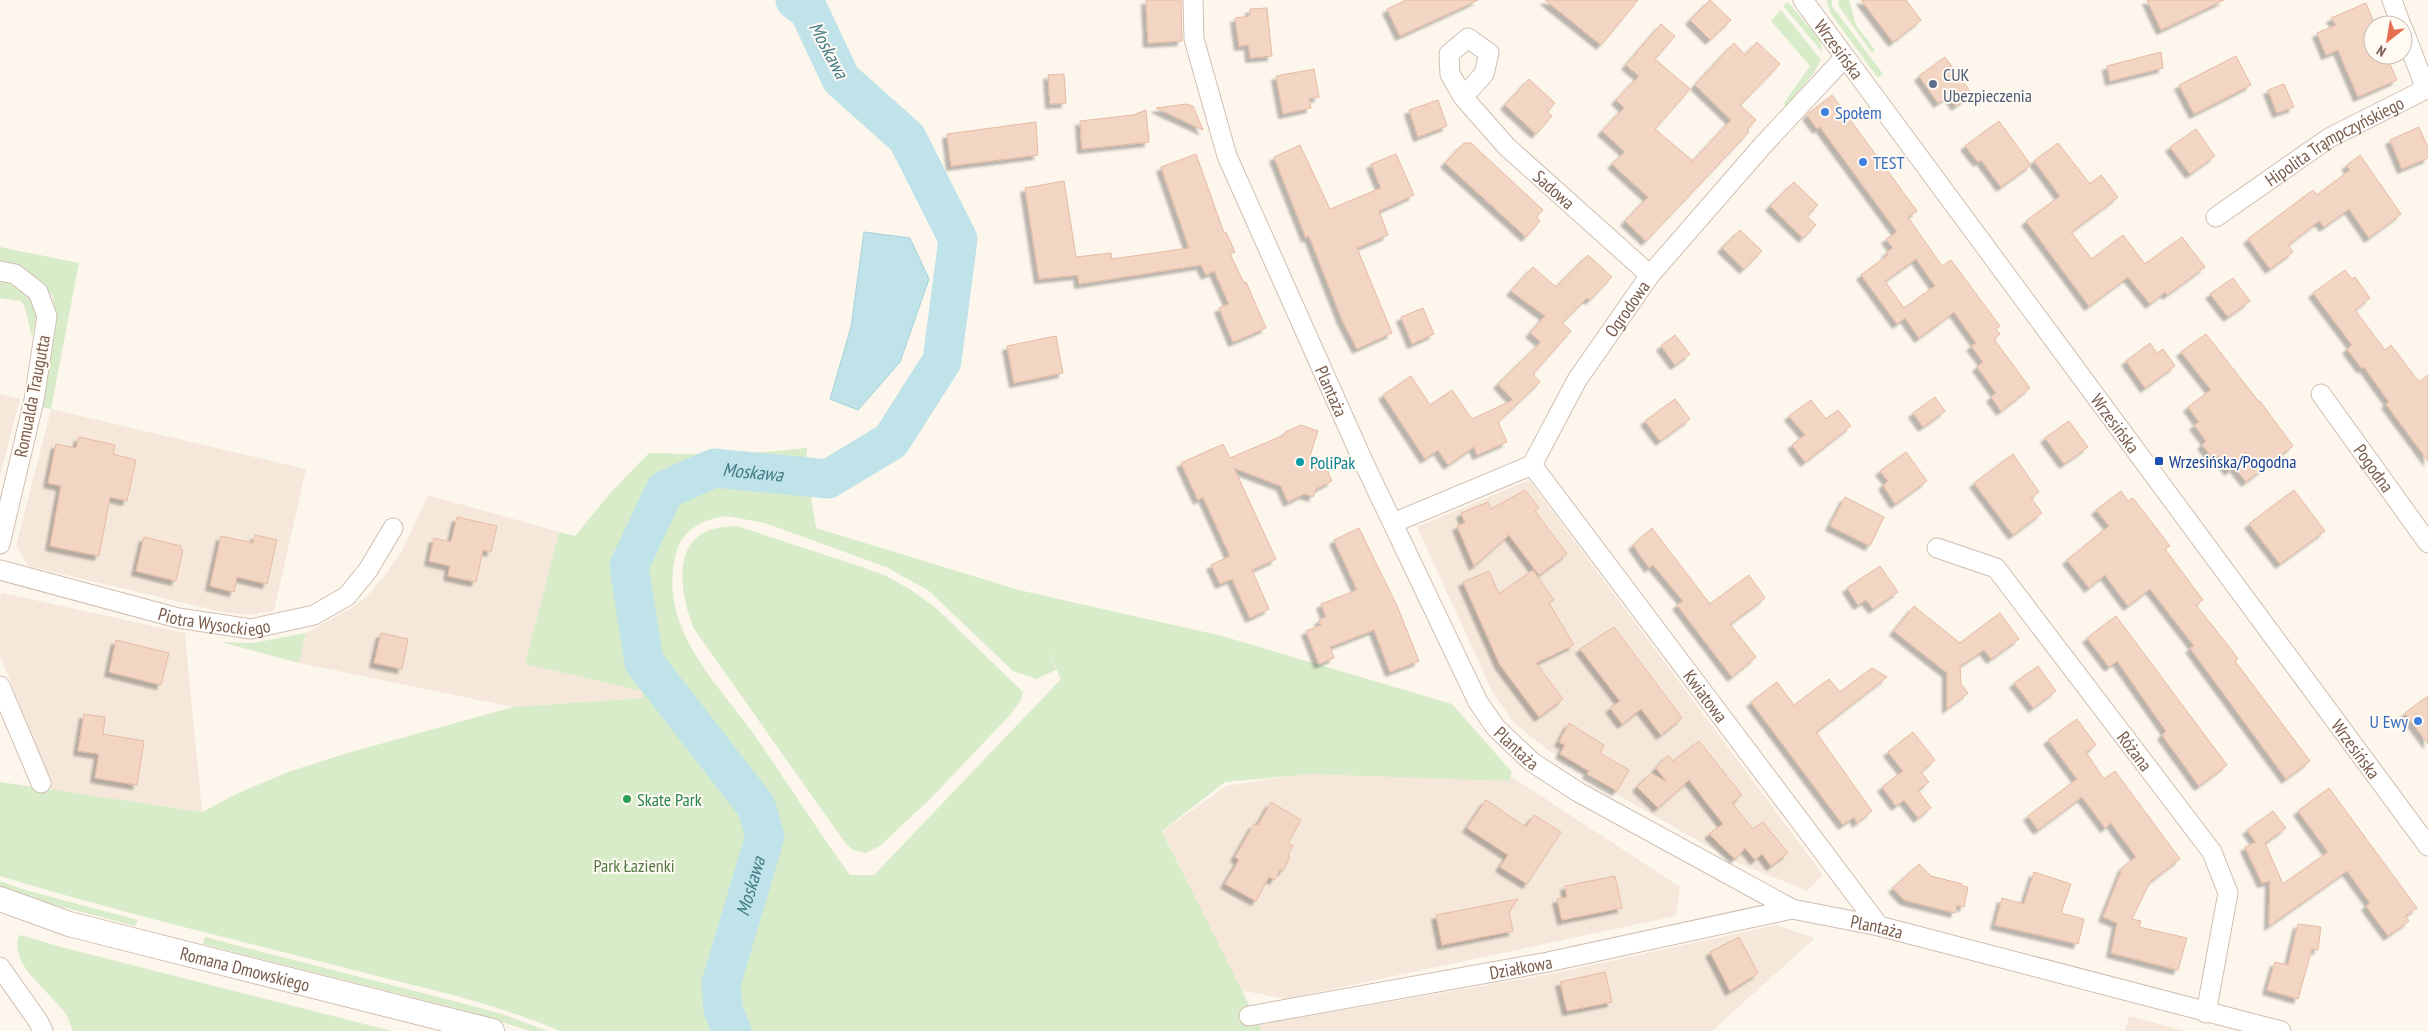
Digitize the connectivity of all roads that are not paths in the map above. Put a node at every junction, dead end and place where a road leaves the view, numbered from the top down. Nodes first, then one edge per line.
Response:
1 (1193, 0) edge
2 (1803, 0) edge
3 (2392, 0) edge
4 (2397, 15) edge
5 (2413, 55) edge
6 (1846, 56) junction
7 (1463, 97) dead end
8 (2216, 217) dead end
9 (0, 271) edge
10 (1650, 276) junction
11 (2321, 394) dead end
12 (1532, 465) junction
13 (1393, 523) junction
14 (393, 528) dead end
15 (2428, 543) edge
16 (0, 544) edge
17 (1937, 548) dead end
18 (0, 570) edge
19 (0, 686) edge
20 (41, 783) dead end
21 (2428, 846) edge
22 (1, 902) edge
23 (1792, 909) junction
24 (1879, 926) junction
25 (0, 967) edge
26 (2206, 1012) junction
27 (1249, 1016) dead end
28 (43, 1031) edge
29 (492, 1031) edge
30 (2281, 1031) edge

1 - 13 street, Plantaża
2 - 6 street, Wrzesińska
3 - 4 street
5 - 8 street, Hipolita Trąmpczyńskiego
6 - 10 street, Ogrodowa
6 - 21 street, Wrzesińska
7 - 10 street, Sadowa
9 - 16 street, Romualda Traugutta
10 - 12 street, Ogrodowa
11 - 15 street, Pogodna
12 - 13 street
12 - 24 street, Kwiatowa
13 - 23 street, Plantaża
14 - 18 street, Piotra Wysockiego
17 - 26 street, Różana
19 - 20 street
22 - 29 street, Romana Dmowskiego
23 - 24 street, Plantaża
23 - 27 street, Działkowa
24 - 26 street, Plantaża
25 - 28 street
26 - 30 street, Plantaża

